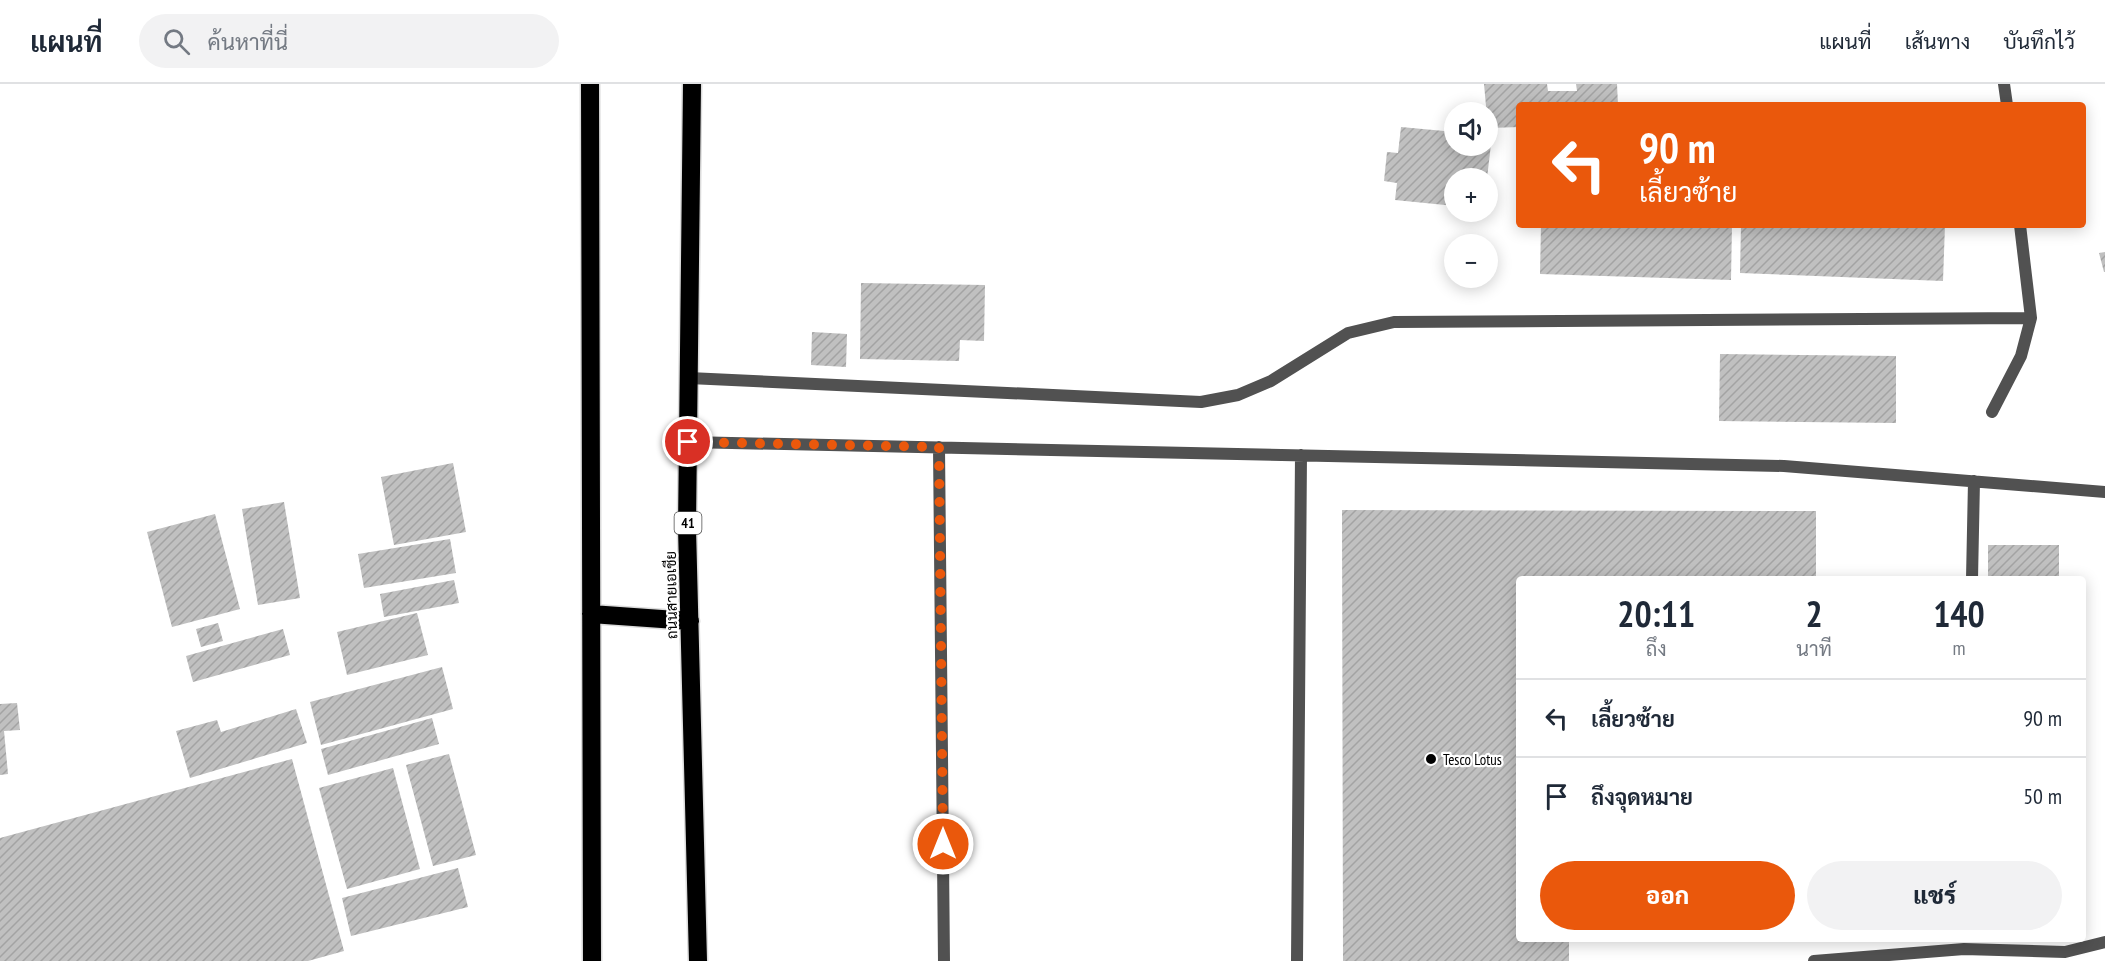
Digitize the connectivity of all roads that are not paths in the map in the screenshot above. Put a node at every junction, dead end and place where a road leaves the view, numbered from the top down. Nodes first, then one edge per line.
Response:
1 (590, 84) edge
2 (692, 84) edge
3 (2004, 84) edge
4 (2007, 102) edge
5 (2020, 228) edge
6 (2031, 318) junction
7 (689, 378) junction
8 (1992, 412) dead end
9 (688, 442) junction
10 (939, 447) junction
11 (1301, 455) junction
12 (1974, 481) junction
13 (2105, 492) edge
14 (1972, 576) edge
15 (591, 614) junction
16 (690, 621) junction
17 (2105, 942) edge
18 (1964, 944) edge
19 (592, 961) edge
20 (698, 961) edge
21 (944, 961) edge
22 (1297, 961) edge
23 (1814, 961) edge

1 - 15 highway
2 - 7 highway, ถนนสายเอเชีย / 41
3 - 4 lane
5 - 6 lane
6 - 7 lane
6 - 8 lane
7 - 9 highway, ถนนสายเอเชีย / 41
9 - 10 lane
9 - 16 highway, ถนนสายเอเชีย / 41
10 - 11 lane
10 - 21 lane
11 - 12 lane
11 - 22 lane
12 - 13 lane
12 - 14 lane
15 - 16 highway
15 - 19 highway
16 - 20 highway, ถนนสายเอเชีย / 41
17 - 18 lane
18 - 23 lane

